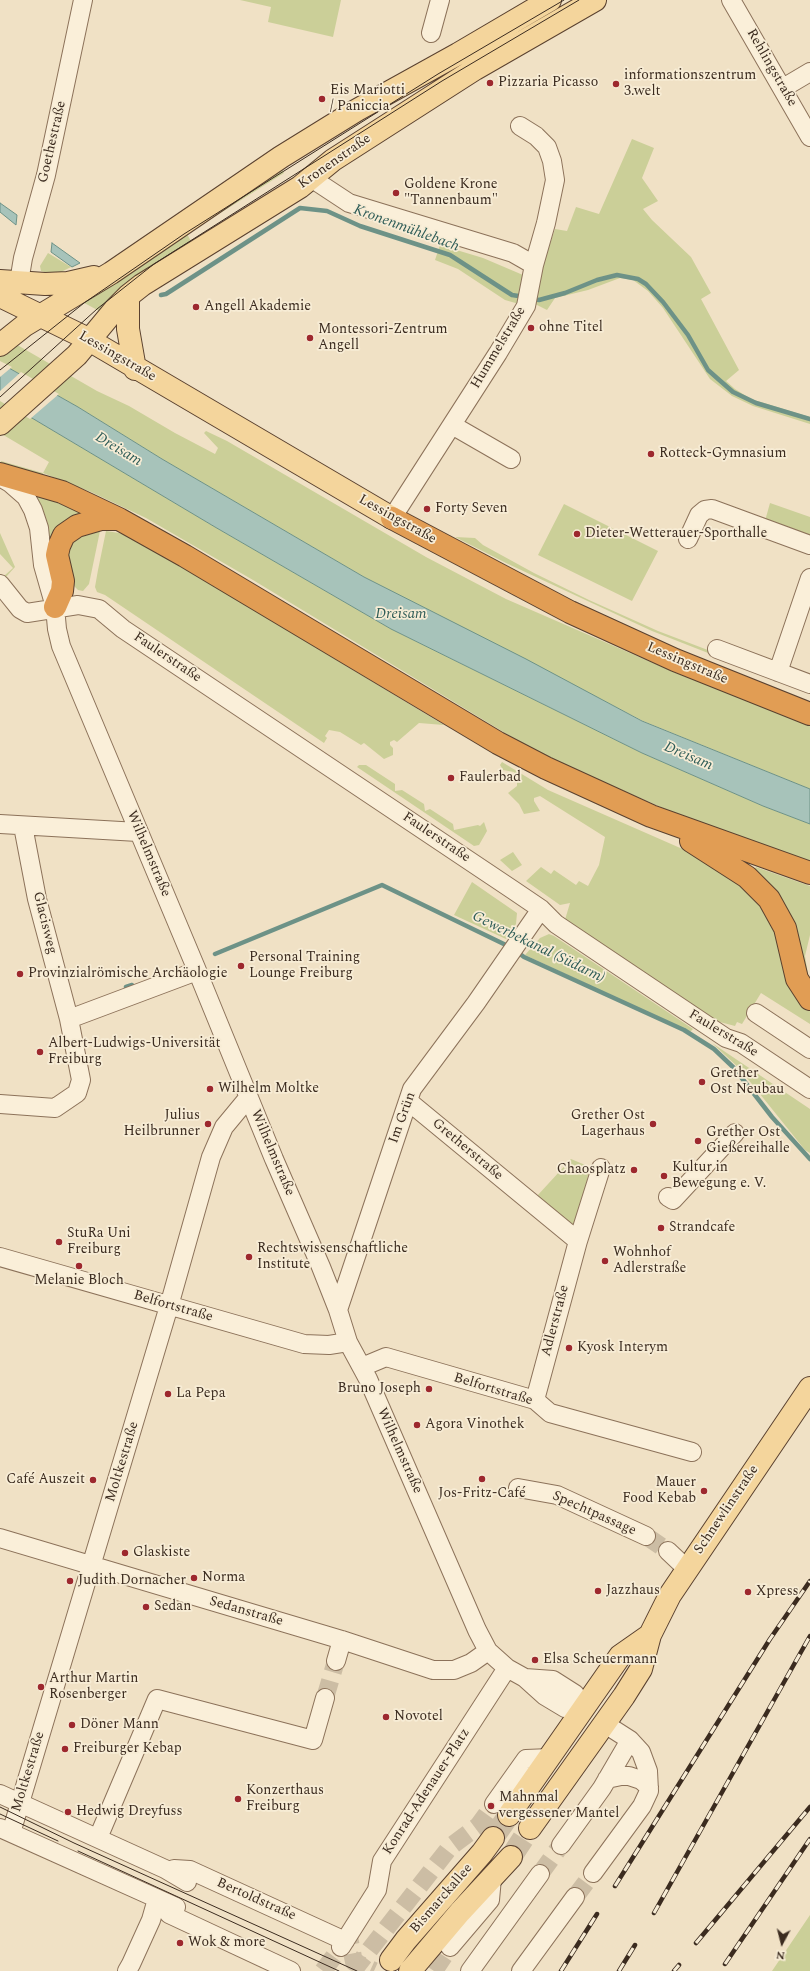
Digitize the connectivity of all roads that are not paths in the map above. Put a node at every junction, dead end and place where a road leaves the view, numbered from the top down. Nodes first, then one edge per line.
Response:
1 (83, 0) edge
2 (440, 0) edge
3 (550, 0) edge
4 (595, 0) edge
5 (731, 0) edge
6 (431, 33) dead end
7 (810, 72) edge
8 (783, 88) junction
9 (520, 126) dead end
10 (810, 137) edge
11 (311, 178) junction
12 (534, 265) junction
13 (111, 273) junction
14 (10, 281) edge
15 (0, 296) edge
16 (128, 296) junction
17 (41, 316) junction
18 (67, 328) junction
19 (90, 341) junction
20 (0, 345) edge
21 (67, 361) junction
22 (135, 369) junction
23 (0, 424) edge
24 (452, 425) junction
25 (511, 459) dead end
26 (0, 475) edge
27 (392, 518) junction
28 (119, 519) junction
29 (688, 539) dead end
30 (810, 545) edge
31 (810, 578) edge
32 (0, 584) edge
33 (56, 607) junction
34 (717, 649) dead end
35 (778, 672) junction
36 (810, 684) edge
37 (810, 714) edge
38 (652, 816) junction
39 (0, 824) edge
40 (23, 826) junction
41 (138, 832) junction
42 (810, 873) edge
43 (541, 909) junction
44 (197, 971) junction
45 (810, 999) edge
46 (756, 1013) dead end
47 (69, 1019) junction
48 (810, 1049) edge
49 (810, 1090) edge
50 (248, 1098) junction
51 (408, 1101) junction
52 (0, 1104) edge
53 (735, 1133) dead end
54 (601, 1168) dead end
55 (668, 1197) dead end
56 (578, 1241) junction
57 (0, 1257) edge
58 (169, 1306) junction
59 (338, 1310) junction
60 (348, 1342) junction
61 (362, 1367) junction
62 (810, 1388) edge
63 (535, 1400) junction
64 (692, 1452) dead end
65 (518, 1488) dead end
66 (646, 1536) tunnel mouth
67 (0, 1538) edge
68 (668, 1551) tunnel mouth
69 (92, 1566) junction
70 (687, 1569) junction
71 (650, 1635) junction
72 (342, 1640) junction
73 (488, 1651) junction
74 (336, 1661) tunnel mouth
75 (507, 1668) junction
76 (325, 1698) tunnel mouth
77 (583, 1709) junction
78 (605, 1724) junction
79 (630, 1740) junction
80 (607, 1779) junction
81 (649, 1787) junction
82 (0, 1794) edge
83 (20, 1803) junction
84 (502, 1810) tunnel mouth
85 (530, 1828) tunnel mouth
86 (5, 1831) edge
87 (98, 1838) junction
88 (493, 1838) tunnel mouth
89 (561, 1845) tunnel mouth
90 (511, 1857) tunnel mouth
91 (165, 1869) junction
92 (593, 1873) tunnel mouth
93 (540, 1874) tunnel mouth
94 (492, 1878) junction
95 (187, 1882) dead end
96 (575, 1898) tunnel mouth
97 (157, 1899) junction
98 (176, 1907) dead end
99 (344, 1946) joint
100 (450, 1947) tunnel mouth
101 (391, 1960) dead end
102 (127, 1971) edge
103 (291, 1971) edge
104 (410, 1971) edge
105 (470, 1971) edge
106 (521, 1971) edge

1 - 14 street, Goethestraße
2 - 6 street
3 - 13 main road
4 - 11 main road, Kronenstraße
5 - 8 street, Rehlingstraße
7 - 8 street
8 - 10 street, Rehlingstraße
9 - 12 street, Hummelstraße
11 - 12 street
11 - 16 main road, Kronenstraße
12 - 24 street, Hummelstraße
13 - 14 main road
13 - 17 main road
15 - 17 main road, Lessingstraße
16 - 19 main road, Kronenstraße
16 - 22 main road
17 - 18 main road, Lessingstraße
17 - 20 main road
18 - 19 main road, Lessingstraße
18 - 21 main road
19 - 21 main road, Kronenstraße
19 - 22 main road, Lessingstraße
21 - 23 main road, Kronenstraße
22 - 27 main road, Lessingstraße
24 - 25 street
24 - 27 street, Hummelstraße
26 - 28 highway
26 - 33 street, Wilhelmstraße
27 - 37 highway, Lessingstraße
28 - 33 highway
28 - 38 highway
29 - 30 street
31 - 35 street
32 - 33 street
33 - 41 street, Wilhelmstraße
33 - 43 street, Faulerstraße
34 - 35 street
35 - 36 street
38 - 42 highway
38 - 45 highway
39 - 40 street
40 - 41 street
40 - 47 street, Glacisweg
41 - 44 street, Wilhelmstraße
43 - 49 street, Faulerstraße
43 - 51 street, Im Grün
44 - 47 street
44 - 50 street, Wilhelmstraße
46 - 48 street
47 - 52 street, Glacisweg
50 - 58 street, Moltkestraße
50 - 59 street, Wilhelmstraße
51 - 56 street, Gretherstraße
51 - 59 street, Im Grün
53 - 55 street
54 - 56 street, Adlerstraße
56 - 63 street, Adlerstraße
57 - 58 street, Belfortstraße
58 - 60 street, Belfortstraße
58 - 69 street, Moltkestraße
59 - 60 street, Wilhelmstraße
60 - 61 street, Wilhelmstraße
61 - 63 street, Belfortstraße
61 - 73 street, Wilhelmstraße
62 - 70 main road, Schnewlinstraße
63 - 64 street, Belfortstraße
65 - 66 street, Spechtpassage
67 - 69 street, Sedanstraße
68 - 70 street
69 - 72 street, Sedanstraße
69 - 83 street, Moltkestraße
70 - 71 main road, Schnewlinstraße
71 - 77 main road, Schnewlinstraße
71 - 78 main road, Schnewlinstraße
72 - 73 street, Sedanstraße
72 - 74 street
73 - 75 street, Wilhelmstraße
75 - 77 street, Wilhelmstraße
75 - 99 street, Konrad-Adenauer-Platz
76 - 87 street
77 - 78 main road
77 - 84 main road
78 - 79 street
78 - 85 main road
79 - 80 street
79 - 81 street
80 - 81 street
80 - 89 street
81 - 92 street
82 - 83 street, Bertoldstraße
83 - 86 street, Moltkestraße
83 - 87 street, Bertoldstraße
86 - 97 street
87 - 91 street, Bertoldstraße
88 - 101 main road, Bismarckallee
90 - 94 main road, Bismarckallee
91 - 95 street, Bertoldstraße
91 - 99 street, Bertoldstraße
93 - 105 street
94 - 100 street
94 - 104 main road, Bismarckallee
96 - 106 street
97 - 98 street
97 - 102 street
97 - 103 street

